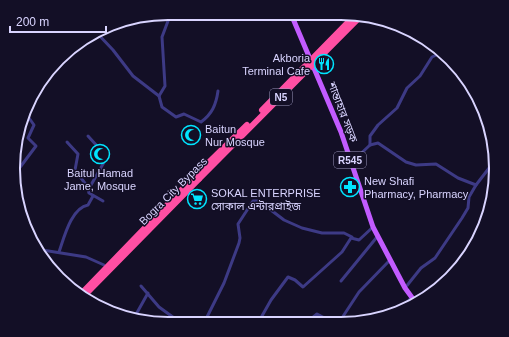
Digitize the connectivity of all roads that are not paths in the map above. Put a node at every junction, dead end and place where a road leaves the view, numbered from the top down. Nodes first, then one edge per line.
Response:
1 (168, 20) edge
2 (294, 20) edge
3 (350, 20) edge
4 (355, 21) edge
5 (100, 37) edge
6 (436, 55) edge
7 (218, 91) dead end
8 (160, 96) junction
9 (29, 118) edge
10 (88, 136) dead end
11 (67, 142) dead end
12 (370, 145) junction
13 (351, 163) junction
14 (20, 167) edge
15 (489, 168) edge
16 (197, 177) junction
17 (476, 185) junction
18 (87, 186) junction
19 (93, 196) junction
20 (103, 201) dead end
21 (373, 226) junction
22 (352, 237) junction
23 (377, 237) junction
24 (143, 244) dead end
25 (130, 249) junction
26 (44, 250) edge
27 (60, 252) junction
28 (390, 260) junction
29 (104, 264) dead end
30 (341, 281) dead end
31 (141, 286) dead end
32 (405, 288) junction
33 (84, 290) edge
34 (87, 293) edge
35 (148, 293) junction
36 (411, 298) joint
37 (409, 300) edge
38 (137, 313) edge
39 (173, 317) edge
40 (207, 317) edge
41 (262, 317) edge
42 (313, 317) edge
43 (323, 317) edge
44 (342, 317) edge

1 - 8 street
2 - 13 main road, শান্তাহার সড়ক / R545
3 - 16 highway, Bogra City Bypass / N5, bridge
4 - 16 highway, Bogra City Bypass / N5, bridge
5 - 8 street
6 - 12 street
7 - 8 street
9 - 14 street
10 - 18 street
11 - 18 street
12 - 13 street
12 - 17 street
13 - 21 main road, শান্তাহার সড়ক / R545
15 - 17 street
16 - 25 highway, Bogra City Bypass / N5
16 - 33 highway, Bogra City Bypass / N5
17 - 32 street
18 - 19 street
19 - 20 street
19 - 27 street
21 - 22 street
21 - 23 main road, শান্তাহার সড়ক / R545
22 - 40 street
22 - 41 street
23 - 28 main road, শান্তাহার সড়ক / R545
23 - 30 street
24 - 25 highway
25 - 34 highway, Bogra City Bypass / N5
26 - 27 street
27 - 29 street
28 - 32 main road, শান্তাহার সড়ক / R545
28 - 44 street
31 - 35 street
32 - 36 main road, শান্তাহার সড়ক / R545
35 - 38 street
35 - 39 street
36 - 37 street
42 - 43 street

